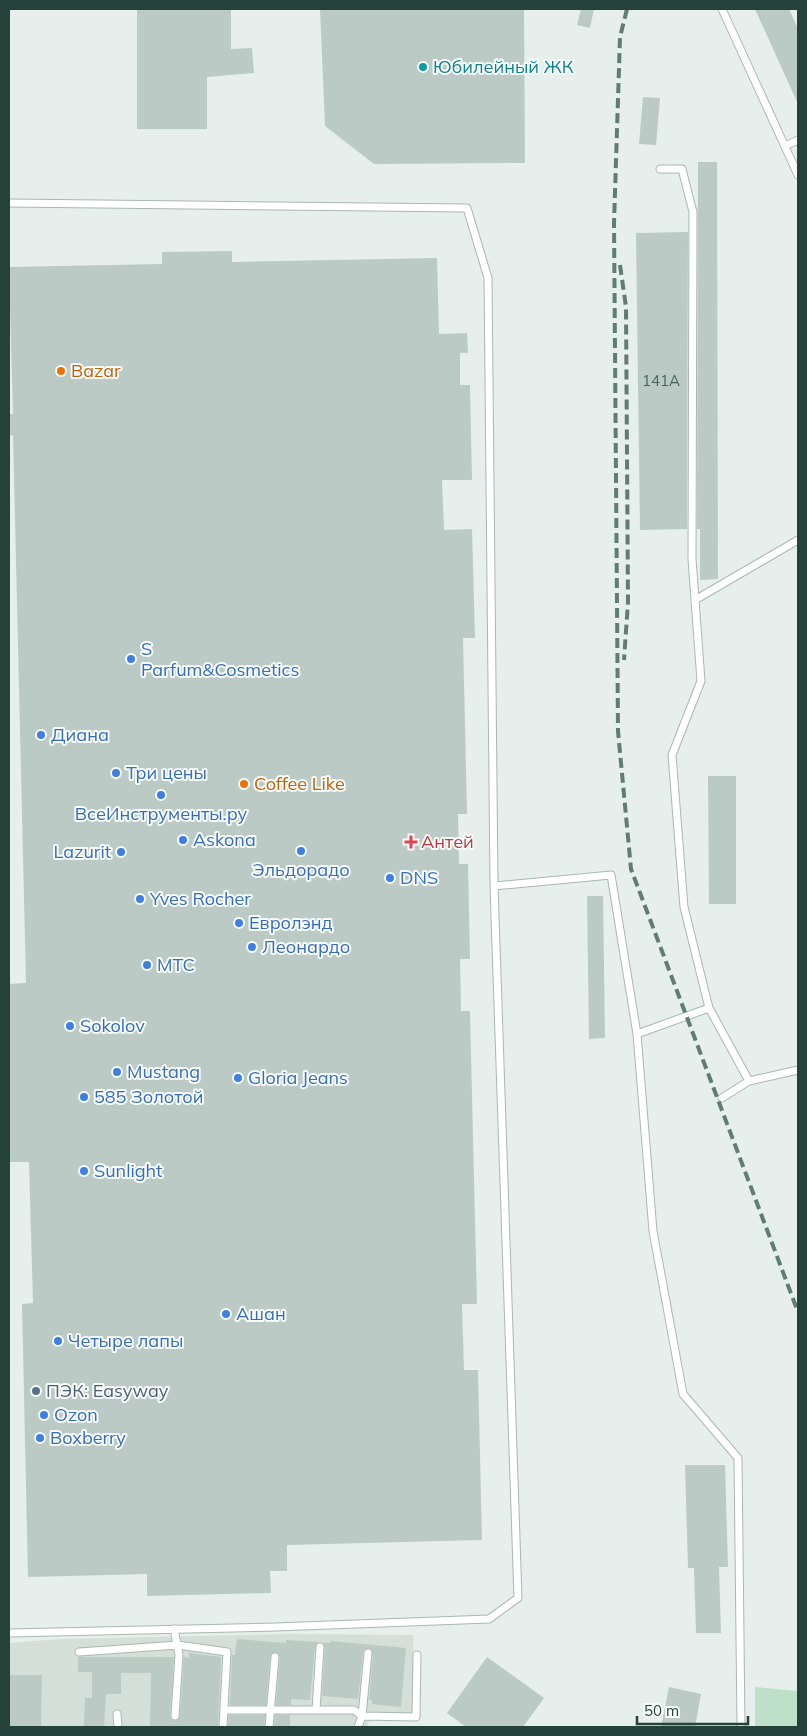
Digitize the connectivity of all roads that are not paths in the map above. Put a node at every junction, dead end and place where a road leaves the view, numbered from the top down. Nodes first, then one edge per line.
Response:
1 (722, 9) edge
2 (798, 140) edge
3 (785, 146) junction
4 (660, 169) dead end
5 (798, 175) edge
6 (9, 203) edge
7 (798, 540) edge
8 (695, 600) junction
9 (494, 886) junction
10 (709, 1008) junction
11 (637, 1034) junction
12 (798, 1070) edge
13 (749, 1081) junction
14 (722, 1098) dead end
15 (174, 1629) junction
16 (9, 1633) edge
17 (178, 1645) junction
18 (320, 1647) dead end
19 (79, 1652) dead end
20 (368, 1653) dead end
21 (417, 1655) dead end
22 (275, 1657) dead end
23 (224, 1710) junction
24 (316, 1710) junction
25 (270, 1711) junction
26 (117, 1714) dead end
27 (174, 1716) dead end
28 (362, 1716) junction
29 (118, 1727) edge
30 (223, 1727) edge
31 (268, 1727) edge
32 (358, 1727) edge
33 (741, 1727) edge

1 - 3 lane
2 - 3 lane
3 - 5 lane
4 - 8 lane
6 - 9 lane
7 - 8 lane
8 - 10 lane
9 - 11 lane
9 - 15 lane
10 - 11 lane
10 - 13 lane
11 - 33 lane
12 - 13 lane
13 - 14 lane
15 - 16 lane
15 - 17 lane
17 - 19 lane
17 - 23 lane
17 - 27 lane
18 - 24 lane
20 - 28 lane
21 - 28 lane
22 - 25 lane
23 - 25 lane
23 - 30 lane
24 - 25 lane
24 - 28 lane
25 - 31 lane
26 - 29 lane
28 - 32 lane

